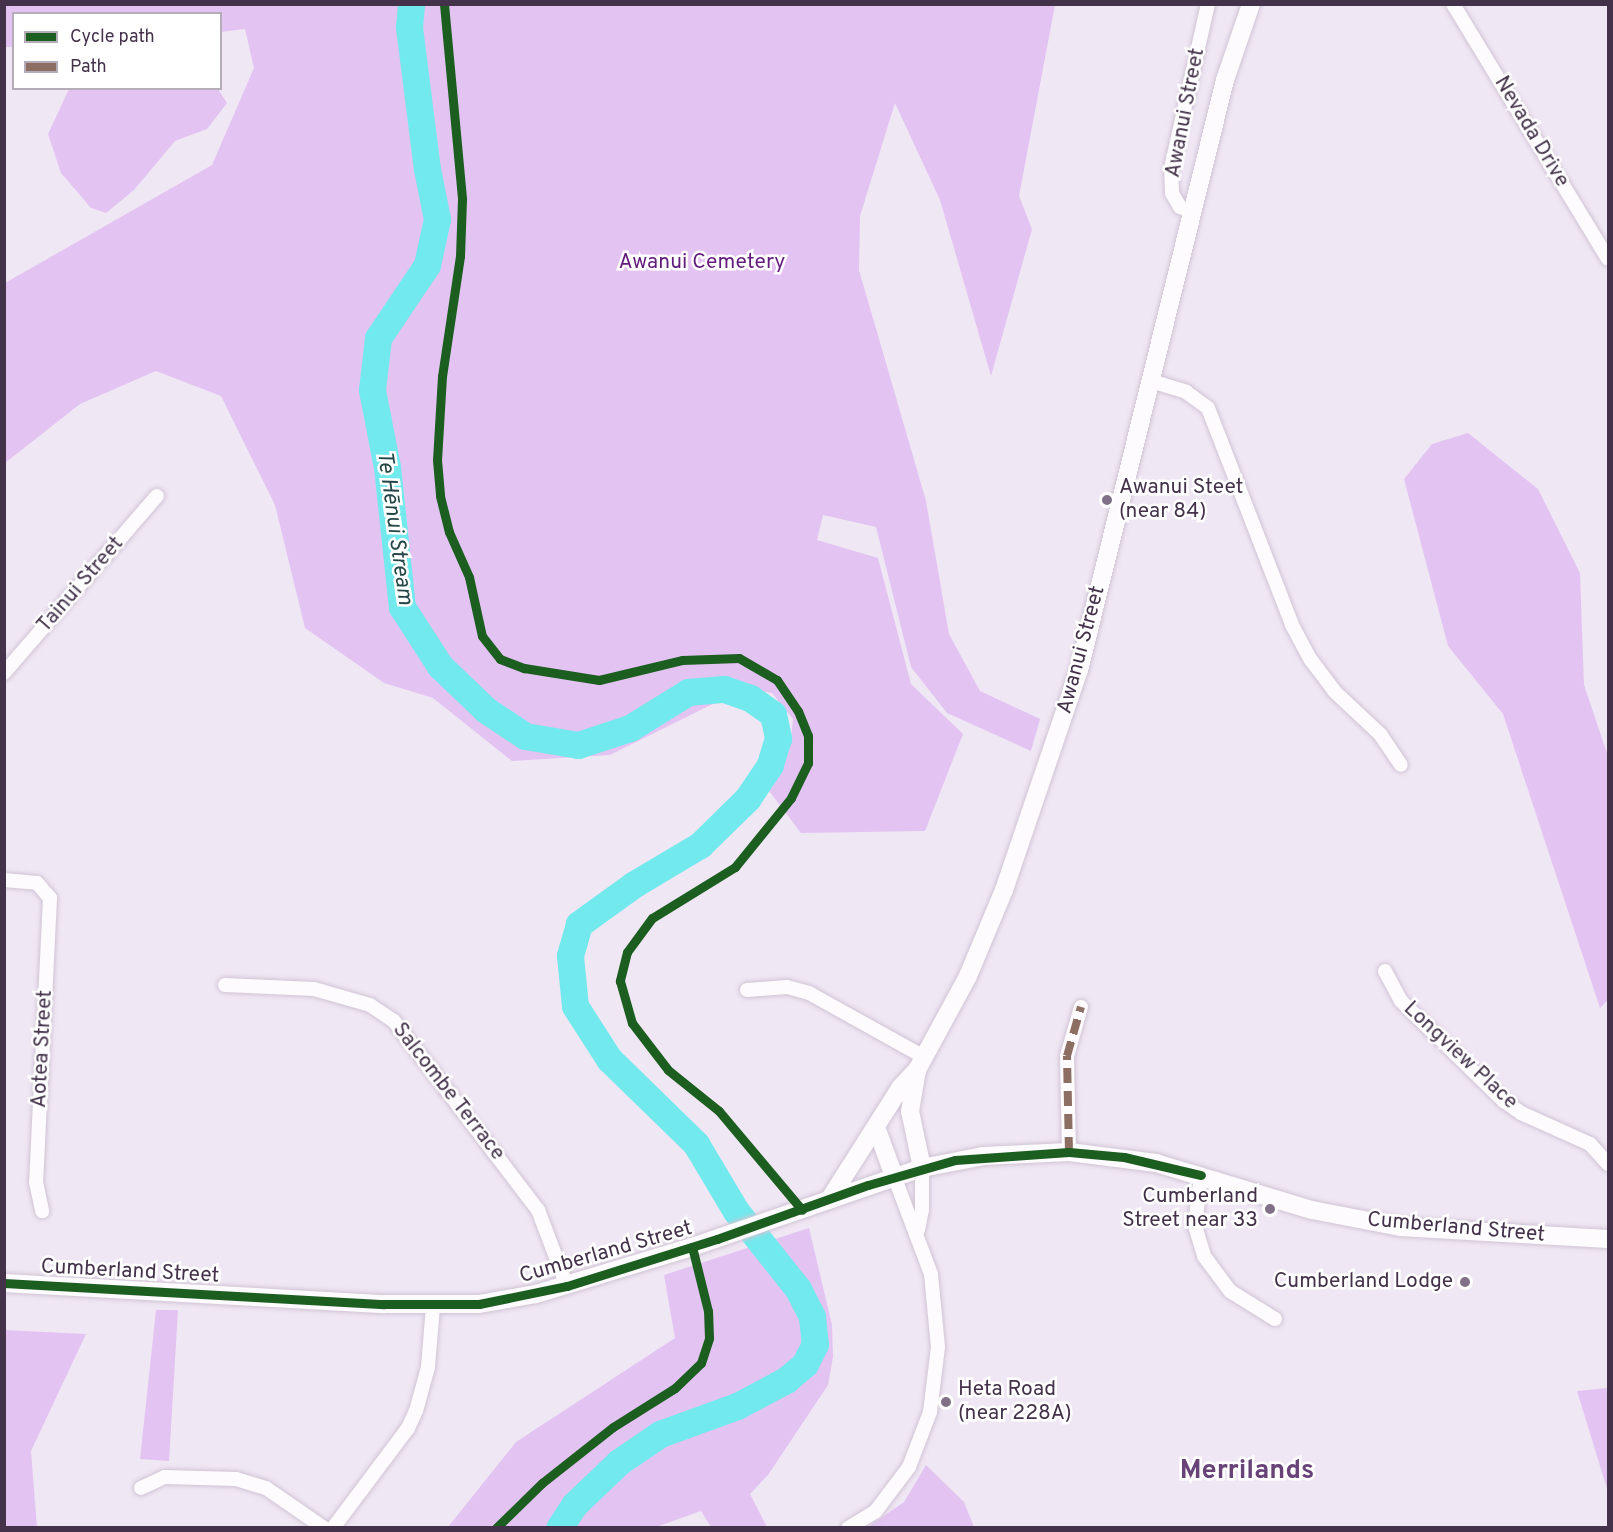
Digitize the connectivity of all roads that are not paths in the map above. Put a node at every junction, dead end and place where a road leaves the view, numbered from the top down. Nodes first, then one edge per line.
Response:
1 (1208, 4) edge
2 (1251, 4) edge
3 (1453, 4) edge
4 (1192, 212) junction
5 (1608, 259) edge
6 (1151, 381) junction
7 (157, 496) dead end
8 (4, 673) edge
9 (1401, 765) dead end
10 (4, 880) edge
11 (1385, 971) dead end
12 (225, 985) dead end
13 (747, 990) dead end
14 (1081, 1007) dead end
15 (921, 1064) junction
16 (876, 1127) junction
17 (1069, 1152) junction
18 (1608, 1164) edge
19 (922, 1168) junction
20 (1201, 1175) junction
21 (894, 1176) junction
22 (829, 1200) junction
23 (42, 1210) dead end
24 (918, 1230) junction
25 (1608, 1239) edge
26 (4, 1283) edge
27 (567, 1286) junction
28 (433, 1306) junction
29 (1275, 1319) dead end
30 (141, 1488) dead end
31 (324, 1527) edge
32 (333, 1527) edge
33 (848, 1527) edge

1 - 4 street, Awanui Street
2 - 4 main road, Awanui Street
3 - 5 street, Nevada Drive
4 - 6 main road, Awanui Street
6 - 9 street
6 - 15 main road, Awanui Street
7 - 8 street, Tainui Street
10 - 23 street, Aotea Street
11 - 18 street, Longview Place
12 - 27 street, Salcombe Terrace
13 - 15 street
14 - 17 street
15 - 16 main road, Awanui Street
15 - 19 main road, Awanui Street
16 - 21 main road
16 - 22 main road, Awanui Street
17 - 19 main road, Cumberland Street
17 - 20 main road, Cumberland Street
19 - 21 main road, Cumberland Street
19 - 24 street
20 - 25 main road, Cumberland Street
20 - 29 street
21 - 22 main road, Cumberland Street
21 - 24 street
22 - 27 main road, Cumberland Street
24 - 33 street
26 - 28 main road, Cumberland Street
27 - 28 main road, Cumberland Street
28 - 32 street
30 - 31 street

